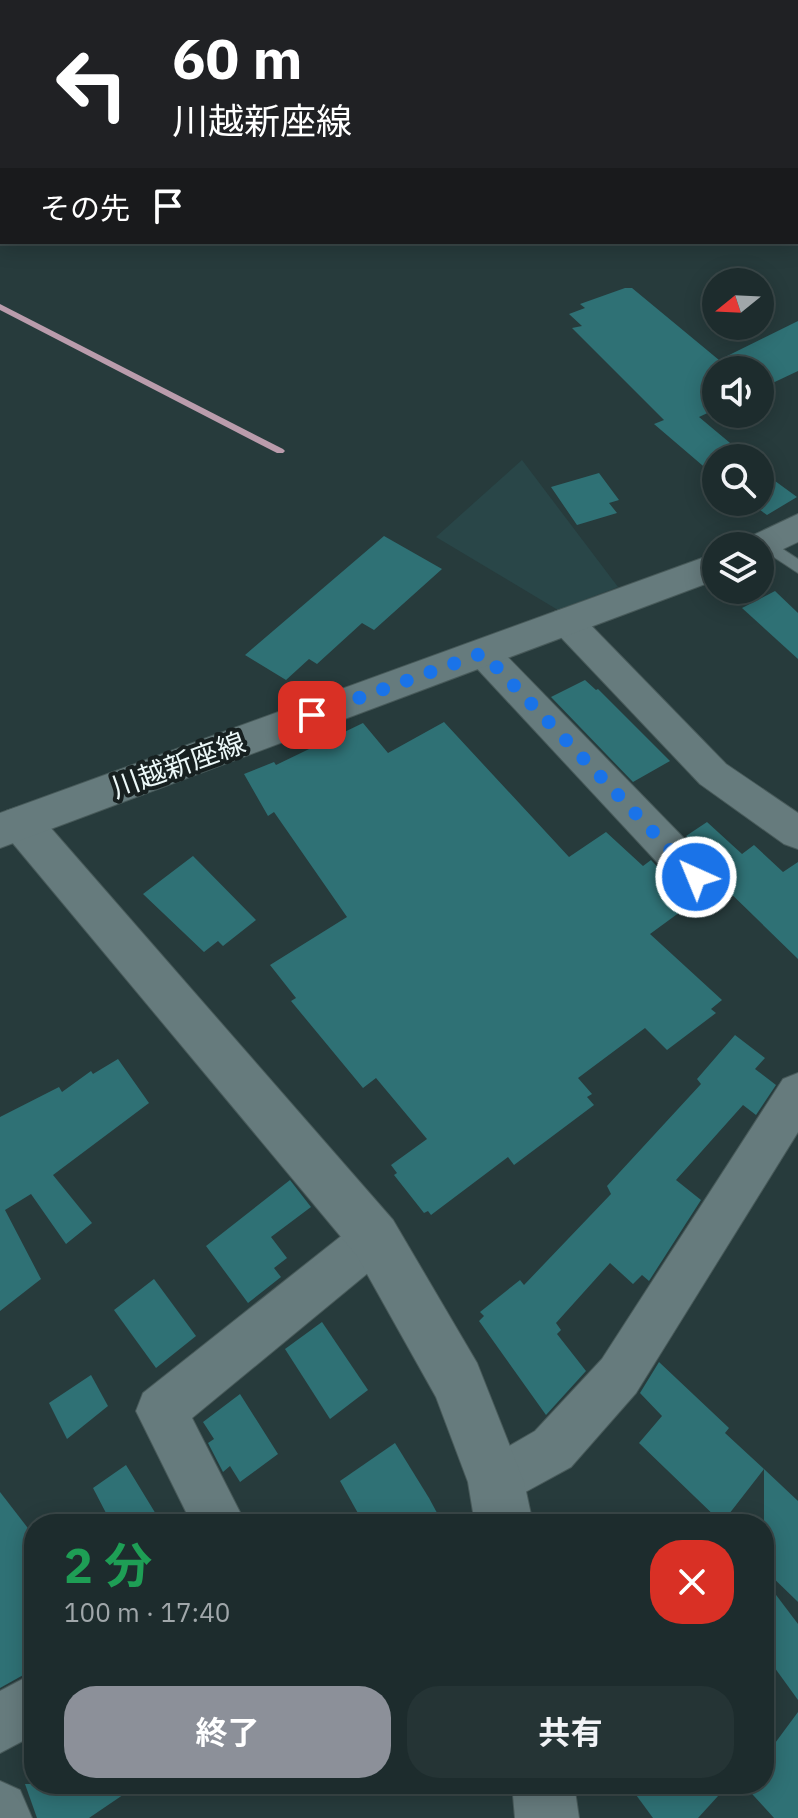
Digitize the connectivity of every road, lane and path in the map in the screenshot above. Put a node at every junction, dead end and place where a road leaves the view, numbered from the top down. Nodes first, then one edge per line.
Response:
1 (798, 526) edge
2 (774, 539) edge
3 (774, 552) edge
4 (798, 567) edge
5 (702, 571) edge
6 (566, 621) junction
7 (483, 653) junction
8 (10, 827) edge
9 (798, 833) edge
10 (696, 877) dead end
11 (798, 1093) edge
12 (375, 1238) junction
13 (500, 1503) edge
14 (215, 1514) edge
15 (24, 1708) edge
16 (0, 1725) edge
17 (544, 1794) edge
18 (0, 1810) edge
19 (3, 1818) edge
20 (547, 1818) edge

1 - 2 main road
3 - 4 lane
5 - 6 main road, 川越新座線
6 - 7 main road, 川越新座線
6 - 9 street
7 - 8 main road, 川越新座線
7 - 10 street
8 - 12 main road
11 - 13 street
12 - 13 main road
12 - 14 street
15 - 16 street
17 - 20 main road
18 - 19 street

